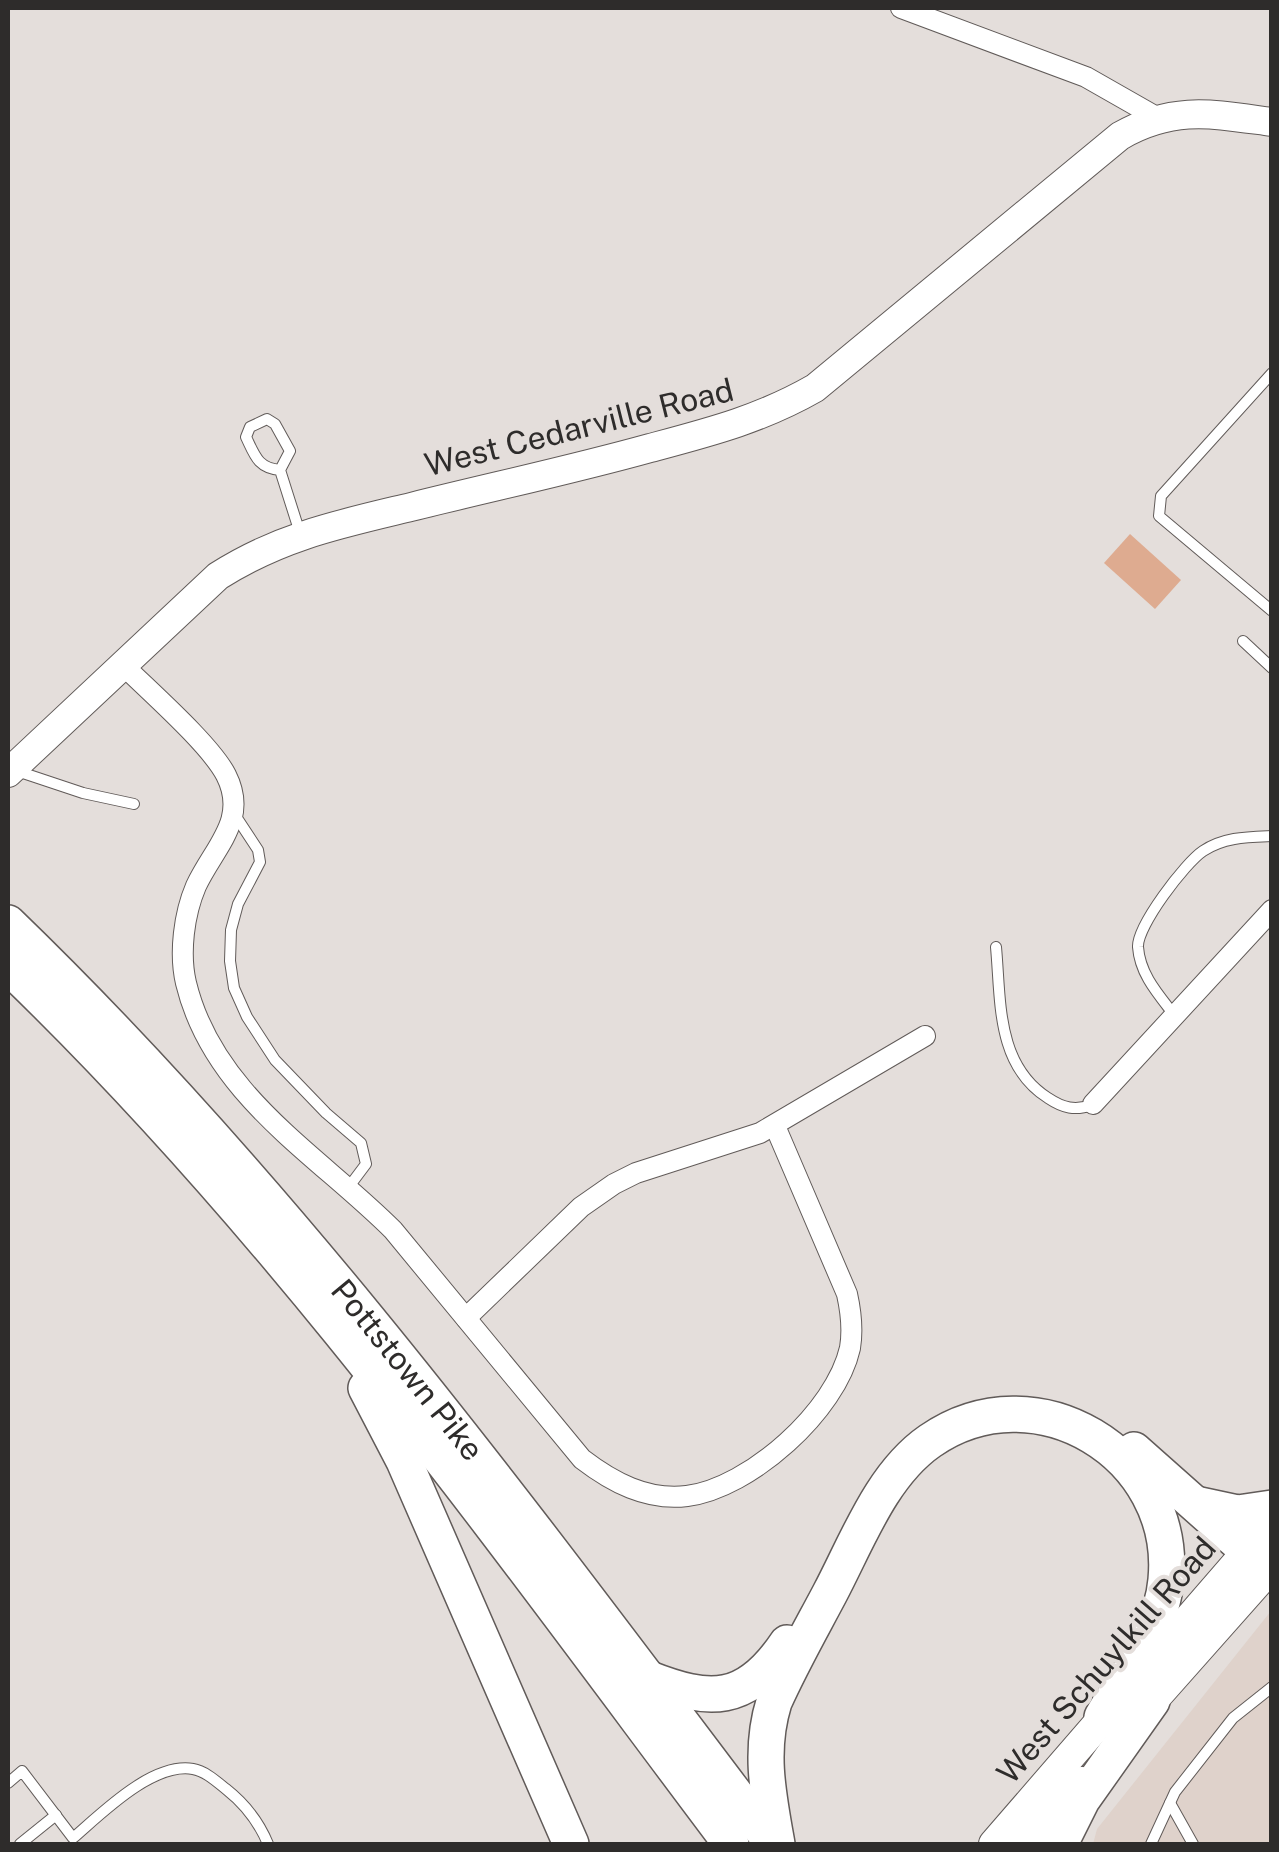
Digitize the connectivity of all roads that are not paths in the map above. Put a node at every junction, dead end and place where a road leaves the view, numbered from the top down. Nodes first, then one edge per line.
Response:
1 (901, 8) edge
2 (1158, 118) junction
3 (1272, 122) edge
4 (1272, 373) edge
5 (280, 470) junction
6 (300, 534) junction
7 (1272, 611) edge
8 (1243, 641) dead end
9 (122, 664) junction
10 (1272, 668) edge
11 (10, 771) edge
12 (134, 804) dead end
13 (235, 816) junction
14 (1272, 836) edge
15 (1272, 910) edge
16 (8, 923) edge
17 (996, 947) dead end
18 (8, 966) edge
19 (1176, 1016) junction
20 (925, 1036) dead end
21 (1094, 1104) joint
22 (775, 1126) junction
23 (348, 1188) junction
24 (329, 1316) junction
25 (466, 1318) junction
26 (1195, 1504) junction
27 (1272, 1508) edge
28 (1272, 1522) edge
29 (1262, 1562) edge
30 (647, 1678) junction
31 (1272, 1687) edge
32 (1152, 1701) junction
33 (1102, 1717) junction
34 (8, 1783) edge
35 (1170, 1803) junction
36 (56, 1815) junction
37 (75, 1841) edge
38 (20, 1844) edge
39 (268, 1844) edge
40 (571, 1844) edge
41 (730, 1844) edge
42 (775, 1844) edge
43 (994, 1844) edge
44 (1029, 1844) edge
45 (1060, 1844) edge
46 (1151, 1844) edge
47 (1193, 1844) edge

1 - 2 street
2 - 3 street
2 - 6 street, West Cedarville Road
4 - 7 lane
5 - 5 lane
5 - 6 lane
6 - 9 street, West Cedarville Road
8 - 10 lane
9 - 11 street, West Cedarville Road
9 - 13 street
11 - 12 lane
13 - 23 lane
13 - 23 street
14 - 19 lane
15 - 19 street
16 - 30 highway, Pottstown Pike
17 - 21 lane
18 - 24 highway, Pottstown Pike
19 - 21 street
20 - 22 street
22 - 25 street
22 - 25 street
23 - 25 street
24 - 40 highway
24 - 41 highway, Pottstown Pike
26 - 27 highway
26 - 29 highway
26 - 30 highway
28 - 29 main road, West Schuylkill Road
29 - 32 main road, West Schuylkill Road
29 - 33 main road, West Schuylkill Road
30 - 42 highway, Pottstown Pike
31 - 35 lane
32 - 44 main road, West Schuylkill Road
32 - 45 highway
33 - 42 highway
33 - 43 main road, West Schuylkill Road
34 - 36 lane
35 - 46 lane
35 - 47 lane
36 - 37 lane
36 - 38 lane
37 - 39 lane

